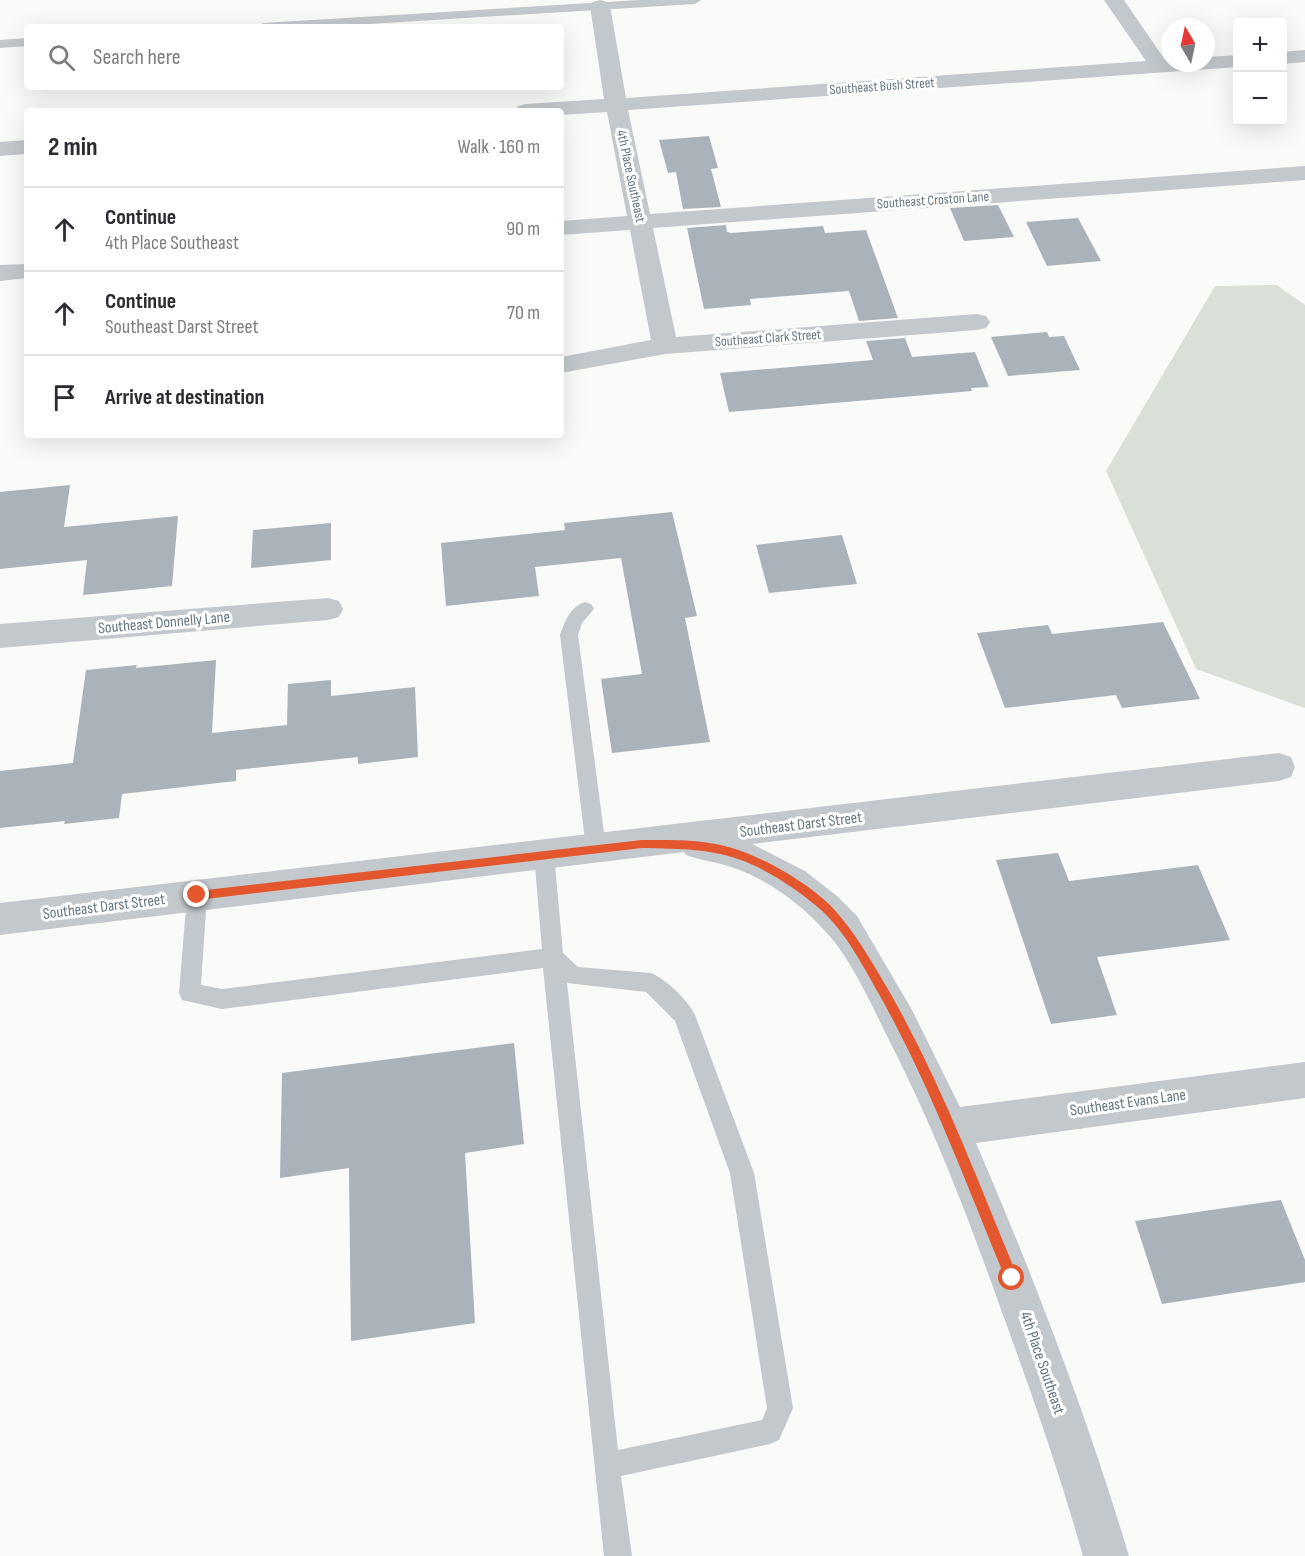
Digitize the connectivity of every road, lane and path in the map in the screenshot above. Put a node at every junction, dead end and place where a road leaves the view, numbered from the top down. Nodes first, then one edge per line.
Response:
1 (695, 0) edge
2 (1114, 0) edge
3 (600, 6) junction
4 (311, 24) edge
5 (24, 42) edge
6 (0, 44) edge
7 (1305, 56) edge
8 (1287, 58) edge
9 (1233, 61) edge
10 (1160, 67) junction
11 (616, 105) junction
12 (564, 108) edge
13 (24, 147) edge
14 (0, 149) edge
15 (1305, 173) edge
16 (641, 221) junction
17 (564, 228) edge
18 (24, 271) edge
19 (0, 273) edge
20 (977, 322) dead end
21 (665, 346) junction
22 (564, 364) edge
23 (328, 609) dead end
24 (585, 609) dead end
25 (0, 636) edge
26 (1280, 767) dead end
27 (642, 844) junction
28 (596, 848) junction
29 (544, 854) junction
30 (197, 895) junction
31 (0, 919) edge
32 (553, 957) junction
33 (1305, 1080) edge
34 (950, 1127) junction
35 (607, 1466) junction
36 (618, 1556) edge
37 (1106, 1556) edge

1 - 3 lane
2 - 10 street
3 - 4 lane
3 - 11 street, 4th Place Southeast
5 - 6 lane
7 - 8 street
9 - 10 street, Southeast Bush Street
10 - 11 street, Southeast Bush Street
11 - 12 street, Southeast Bush Street
11 - 16 street, 4th Place Southeast
13 - 14 street
15 - 16 street, Southeast Croston Lane
16 - 17 street, Southeast Croston Lane
16 - 21 street, 4th Place Southeast
18 - 19 street
20 - 21 street, Southeast Clark Street
21 - 22 street, Southeast Clark Street
23 - 25 street, Southeast Donnelly Lane
24 - 28 lane
26 - 27 street, Southeast Darst Street
27 - 28 street, Southeast Darst Street
27 - 34 street, 4th Place Southeast
28 - 29 street, Southeast Darst Street
29 - 30 street, Southeast Darst Street
29 - 32 lane
30 - 31 street, Southeast Darst Street
30 - 32 lane
32 - 35 lane
32 - 35 lane
33 - 34 street, Southeast Evans Lane
34 - 37 street, 4th Place Southeast
35 - 36 lane

